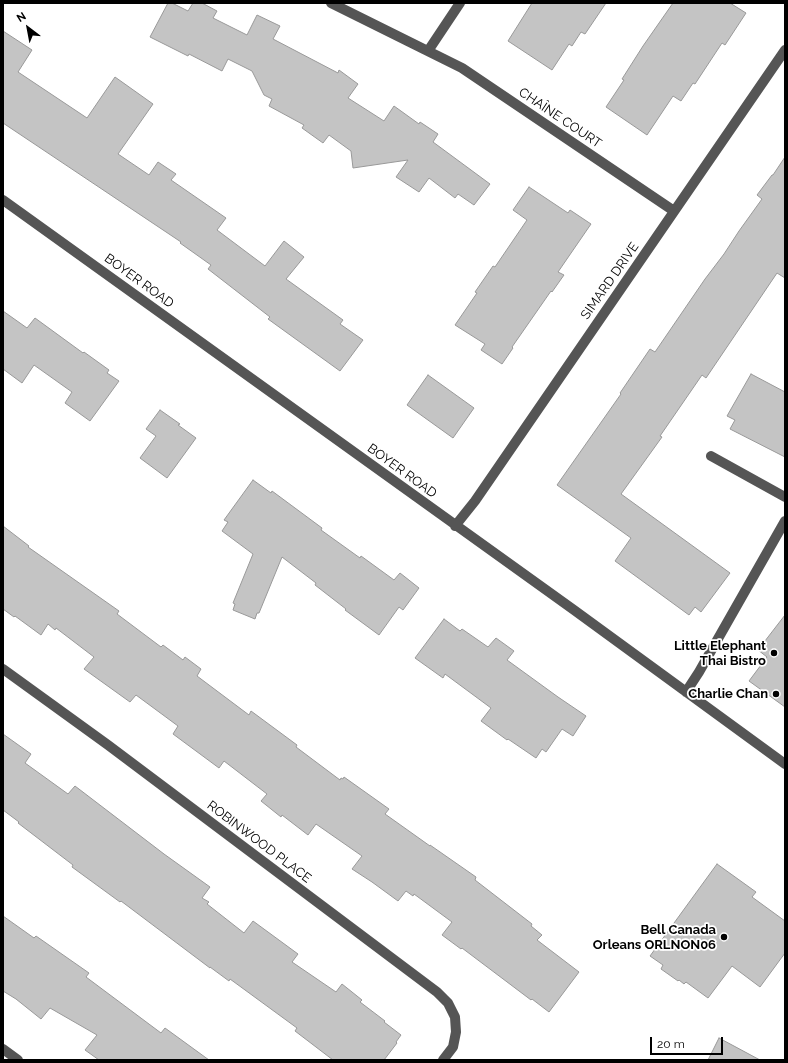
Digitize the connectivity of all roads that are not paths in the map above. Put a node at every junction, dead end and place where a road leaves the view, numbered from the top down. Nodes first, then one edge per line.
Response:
1 (331, 3) edge
2 (460, 3) edge
3 (785, 50) edge
4 (428, 51) junction
5 (3, 200) edge
6 (674, 211) junction
7 (711, 456) dead end
8 (785, 498) edge
9 (785, 521) edge
10 (455, 526) junction
11 (3, 668) edge
12 (686, 692) junction
13 (785, 764) edge
14 (3, 1049) edge
15 (18, 1060) edge
16 (443, 1060) edge

1 - 4 street, CHAÎNE COURT
2 - 4 street
3 - 6 street, SIMARD DRIVE
4 - 6 street, CHAÎNE COURT
5 - 10 street, BOYER ROAD
6 - 10 street, SIMARD DRIVE
7 - 8 street
9 - 12 street
10 - 12 street, BOYER ROAD
11 - 16 street, ROBINWOOD PLACE
12 - 13 street, BOYER ROAD
14 - 15 street

